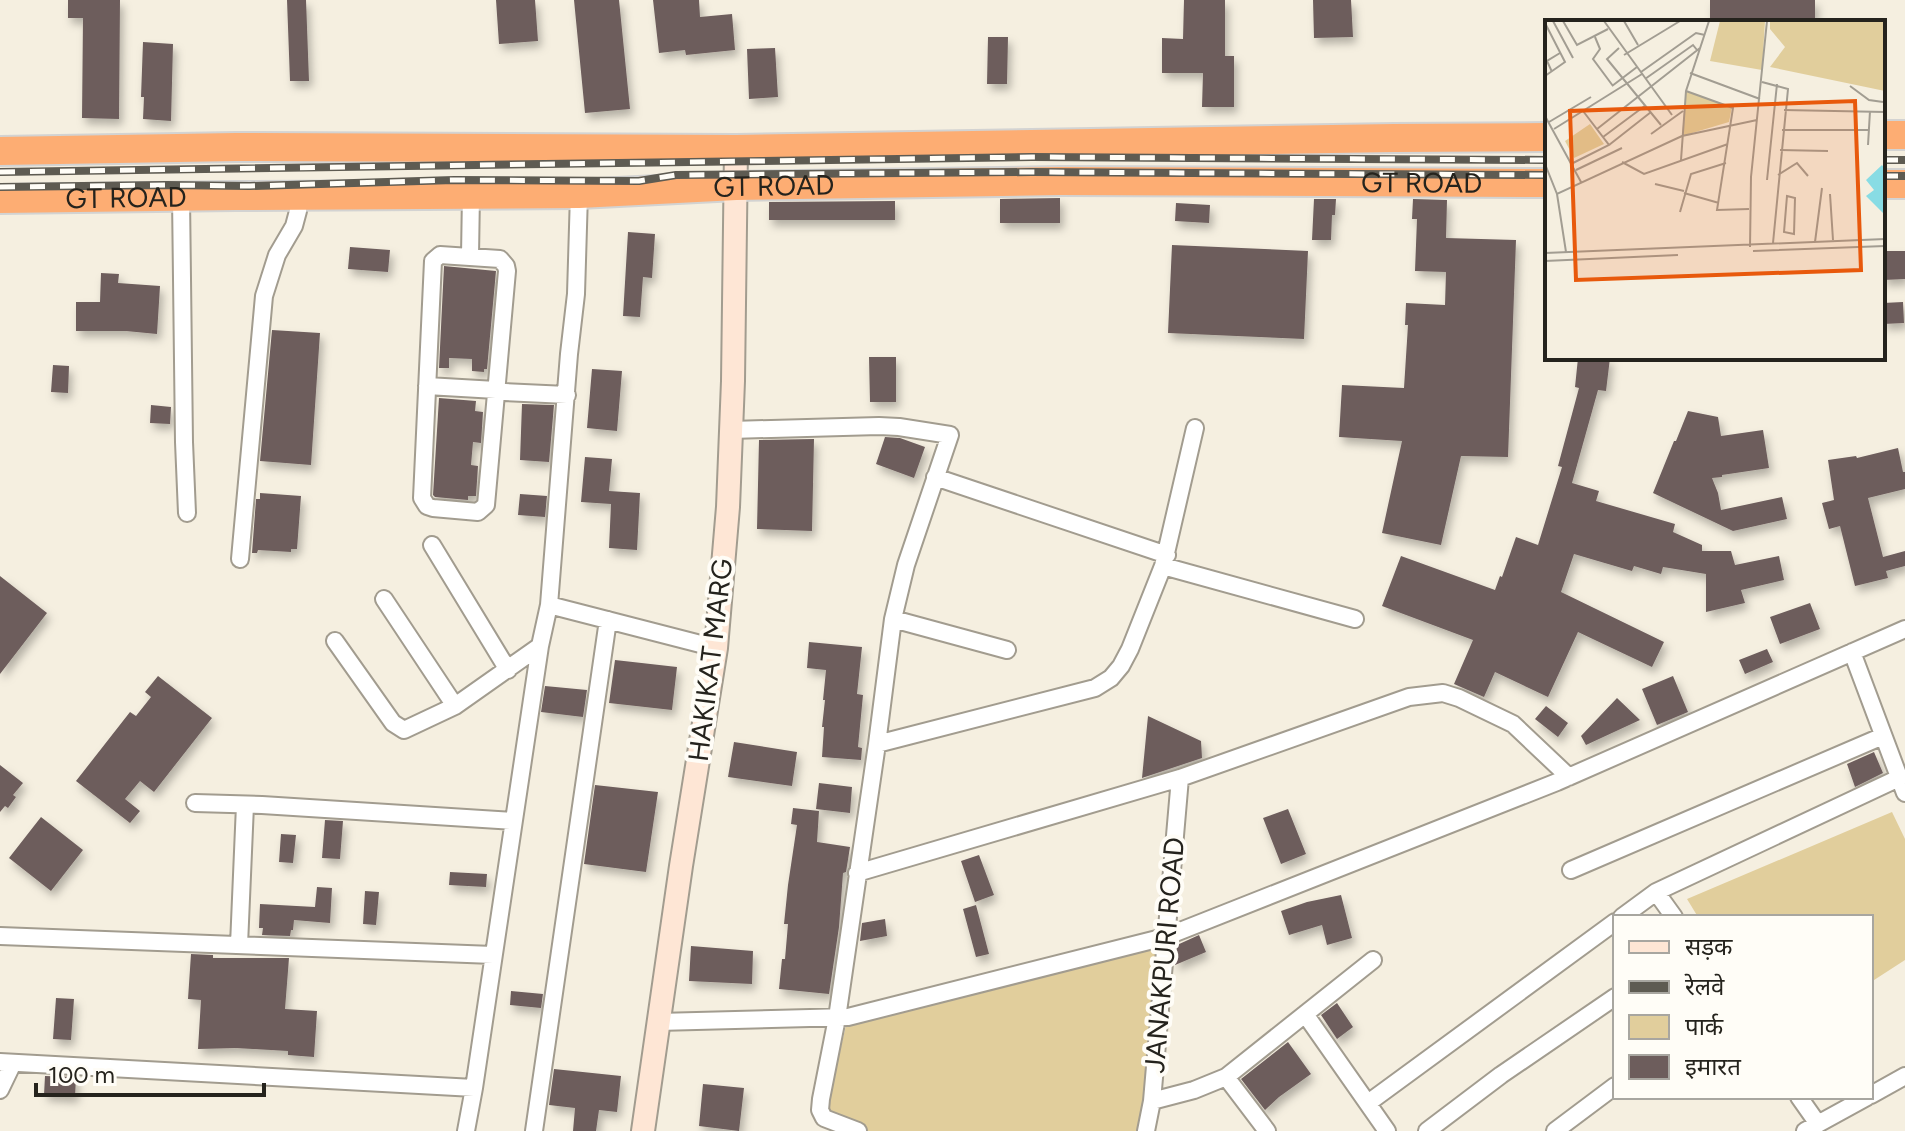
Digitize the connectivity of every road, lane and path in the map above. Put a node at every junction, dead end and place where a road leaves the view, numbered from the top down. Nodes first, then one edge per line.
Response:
1 (1545, 137) edge
2 (1057, 144) junction
3 (736, 149) junction
4 (0, 151) edge
5 (1059, 181) junction
6 (1545, 183) edge
7 (736, 186) junction
8 (471, 194) junction
9 (579, 194) junction
10 (299, 195) junction
11 (181, 197) junction
12 (0, 199) edge
13 (470, 256) junction
14 (427, 386) junction
15 (500, 391) junction
16 (567, 395) junction
17 (1195, 428) dead end
18 (731, 430) junction
19 (935, 477) junction
20 (187, 513) dead end
21 (432, 545) dead end
22 (240, 559) dead end
23 (1165, 560) junction
24 (384, 599) dead end
25 (549, 605) junction
26 (893, 619) junction
27 (1355, 619) dead end
28 (608, 620) junction
29 (1905, 629) edge
30 (335, 641) dead end
31 (540, 646) junction
32 (716, 648) junction
33 (1007, 650) dead end
34 (1852, 652) junction
35 (508, 670) junction
36 (455, 706) junction
37 (1883, 736) junction
38 (877, 744) junction
39 (1569, 777) junction
40 (1180, 778) junction
41 (1902, 785) edge
42 (195, 803) dead end
43 (245, 805) junction
44 (513, 821) junction
45 (1571, 870) dead end
46 (857, 873) junction
47 (1656, 892) junction
48 (1625, 915) edge
49 (1673, 915) edge
50 (1613, 923) edge
51 (0, 936) edge
52 (1165, 937) junction
53 (239, 945) junction
54 (493, 955) junction
55 (1373, 960) dead end
56 (1613, 998) edge
57 (1305, 1014) junction
58 (837, 1018) junction
59 (658, 1022) junction
60 (6, 1063) edge
61 (1905, 1076) edge
62 (1226, 1077) junction
63 (474, 1088) junction
64 (1613, 1088) edge
65 (0, 1090) edge
66 (1873, 1094) edge
67 (1800, 1099) edge
68 (1864, 1099) edge
69 (1152, 1101) junction
70 (1368, 1103) junction
71 (1811, 1128) edge
72 (466, 1131) edge
73 (534, 1131) edge
74 (643, 1131) edge
75 (858, 1131) edge
76 (1146, 1131) edge
77 (1267, 1131) edge
78 (1387, 1131) edge
79 (1427, 1131) edge
80 (1555, 1131) edge

1 - 2 highway, GT ROAD
2 - 3 highway, GT ROAD
2 - 5 highway
3 - 4 highway, GT ROAD
3 - 7 street, HAKIKAT MARG
5 - 6 highway, GT ROAD
5 - 7 highway, GT ROAD
7 - 9 highway, GT ROAD
7 - 18 street, HAKIKAT MARG
8 - 9 highway, GT ROAD
8 - 10 highway, GT ROAD
8 - 13 street
9 - 16 street
10 - 11 highway, GT ROAD
10 - 22 street
11 - 12 highway, GT ROAD
11 - 20 street
13 - 14 street
13 - 15 street
14 - 15 street
14 - 15 street
15 - 16 street
16 - 25 street
17 - 23 street
18 - 19 street
18 - 32 street, HAKIKAT MARG
19 - 23 street
19 - 26 street
21 - 35 street
23 - 27 street
23 - 38 street
24 - 36 street
25 - 28 street
25 - 31 street
26 - 33 street
26 - 38 street
28 - 32 street
28 - 73 street
29 - 34 street
30 - 36 street
31 - 35 street
31 - 44 street
32 - 59 street, HAKIKAT MARG
34 - 37 street
34 - 39 street
35 - 36 street
37 - 41 street
37 - 45 street
38 - 46 street
39 - 40 street
39 - 52 street
40 - 46 street
40 - 52 street, JANAKPURI ROAD
41 - 47 street
42 - 43 street
43 - 44 street
43 - 53 street
44 - 54 street
46 - 58 street
47 - 48 street
47 - 49 street
50 - 70 street
51 - 53 street
52 - 58 street
52 - 69 street, JANAKPURI ROAD
53 - 54 street
54 - 63 street
55 - 57 street
56 - 79 street
57 - 62 street
57 - 70 street
58 - 59 street
58 - 75 street
59 - 74 street, HAKIKAT MARG
60 - 63 street
60 - 65 street
61 - 66 street
62 - 69 street
62 - 77 street
63 - 72 street
64 - 80 street
67 - 71 street
68 - 71 street
69 - 76 street, JANAKPURI ROAD
70 - 78 street

